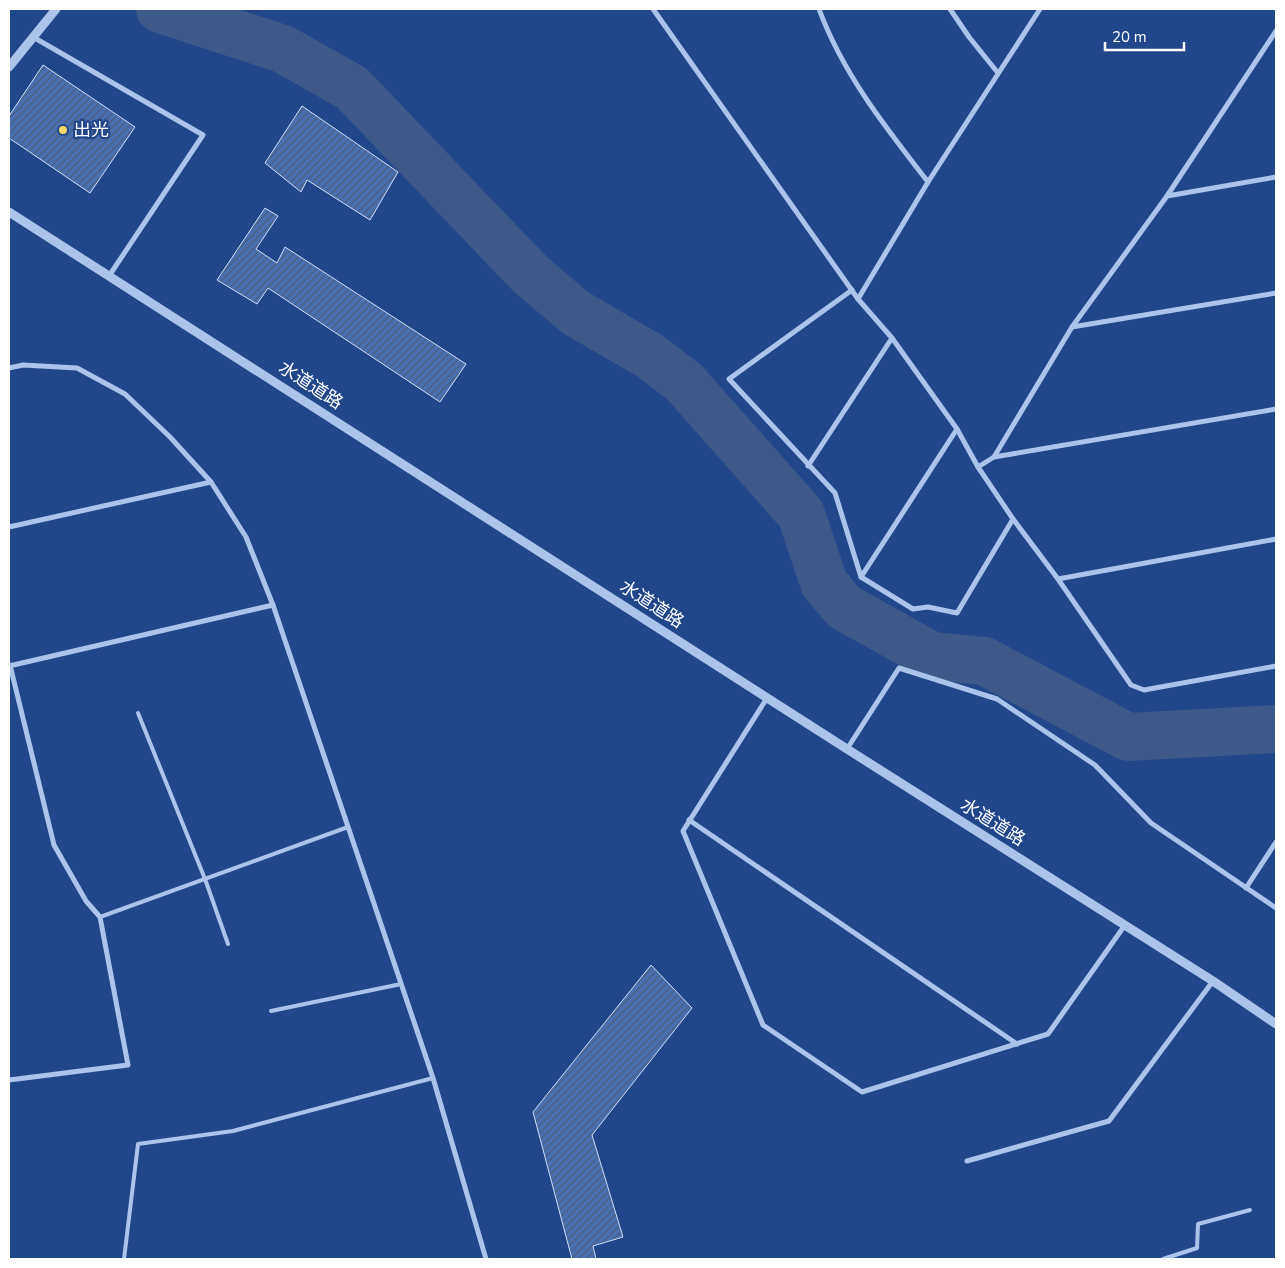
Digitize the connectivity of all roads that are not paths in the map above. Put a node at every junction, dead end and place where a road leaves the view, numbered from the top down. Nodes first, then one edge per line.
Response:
1 (56, 9) edge
2 (653, 9) edge
3 (819, 9) edge
4 (950, 9) edge
5 (1040, 9) edge
6 (1276, 31) edge
7 (33, 37) junction
8 (9, 67) edge
9 (998, 74) junction
10 (1276, 178) edge
11 (928, 182) junction
12 (1167, 196) junction
13 (9, 212) edge
14 (109, 276) junction
15 (852, 290) junction
16 (1276, 293) edge
17 (858, 299) junction
18 (1072, 328) junction
19 (892, 338) junction
20 (9, 368) edge
21 (1276, 409) edge
22 (957, 429) junction
23 (994, 457) junction
24 (808, 466) junction
25 (978, 467) junction
26 (211, 482) junction
27 (1012, 519) junction
28 (9, 527) edge
29 (1276, 539) edge
30 (861, 577) junction
31 (1058, 580) junction
32 (273, 605) junction
33 (9, 666) edge
34 (1276, 666) edge
35 (768, 697) junction
36 (138, 713) dead end
37 (847, 749) junction
38 (690, 820) junction
39 (348, 827) junction
40 (1276, 842) edge
41 (205, 878) junction
42 (1246, 888) junction
43 (1276, 908) edge
44 (100, 917) junction
45 (1124, 926) junction
46 (228, 944) dead end
47 (1213, 981) junction
48 (401, 984) junction
49 (271, 1011) dead end
50 (1276, 1024) edge
51 (1017, 1044) junction
52 (433, 1078) junction
53 (9, 1080) edge
54 (967, 1161) dead end
55 (1250, 1210) dead end
56 (124, 1259) edge
57 (486, 1259) edge
58 (1162, 1259) edge

1 - 7 street
2 - 15 street
3 - 11 street
4 - 9 street
5 - 9 street
6 - 12 street
7 - 8 street
7 - 14 street
9 - 11 street
10 - 12 street
11 - 17 street
12 - 18 street
13 - 14 street, 水道道路
14 - 35 street, 水道道路
15 - 17 street
15 - 24 street
16 - 18 street
17 - 19 street
18 - 23 street
19 - 22 street
19 - 24 street
20 - 26 street
21 - 23 street
22 - 25 street
22 - 30 street
23 - 25 street
24 - 30 street
25 - 27 street
26 - 28 street
26 - 32 street
27 - 30 street
27 - 31 street
29 - 31 street
31 - 34 street
32 - 33 street
32 - 39 street
33 - 44 street
35 - 37 street, 水道道路
35 - 38 street
36 - 41 lane
37 - 42 street
37 - 45 street, 水道道路
38 - 51 street
38 - 51 street
39 - 41 lane
39 - 48 street
40 - 42 street
41 - 44 lane
41 - 46 lane
42 - 43 street
44 - 53 street
45 - 47 street, 水道道路
45 - 51 street
47 - 50 street, 水道道路
47 - 54 street
48 - 49 lane
48 - 52 street
52 - 56 lane
52 - 57 street
55 - 58 lane

